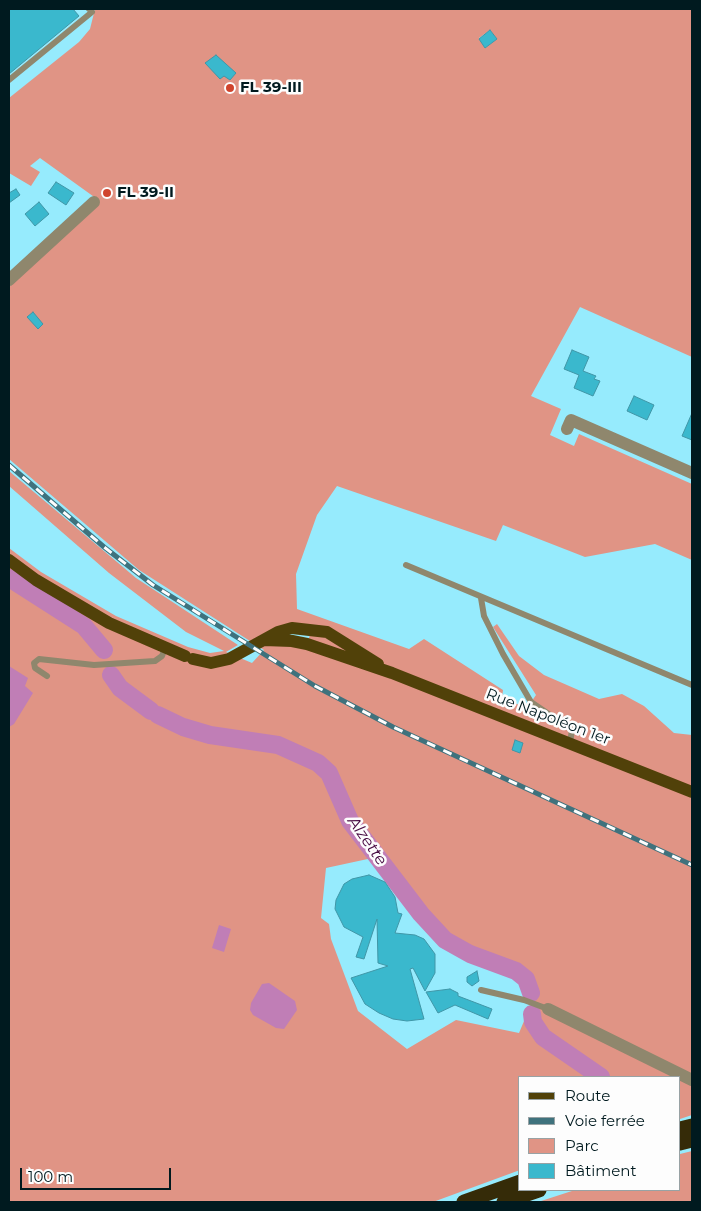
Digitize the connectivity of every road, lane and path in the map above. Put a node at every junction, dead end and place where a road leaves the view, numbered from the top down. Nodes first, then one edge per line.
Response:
1 (89, 9) edge
2 (9, 80) edge
3 (94, 202) dead end
4 (9, 280) edge
5 (567, 429) dead end
6 (692, 473) edge
7 (9, 560) edge
8 (406, 565) dead end
9 (481, 598) junction
10 (264, 640) junction
11 (165, 648) junction
12 (392, 674) junction
13 (47, 676) dead end
14 (692, 685) edge
15 (570, 743) junction
16 (692, 792) edge
17 (481, 990) dead end
18 (548, 1010) joint
19 (692, 1080) edge
20 (518, 1183) edge
21 (536, 1191) edge
22 (464, 1202) edge
23 (504, 1202) edge

1 - 2 lane
3 - 4 street
5 - 6 street
7 - 11 main road
8 - 9 lane
9 - 14 lane
9 - 15 lane
10 - 11 main road
10 - 12 main road
10 - 12 main road
11 - 13 lane
12 - 15 main road, Rue Napoléon 1er
15 - 16 main road, Rue Napoléon 1er
17 - 18 lane
18 - 19 street
20 - 22 highway
21 - 23 highway

